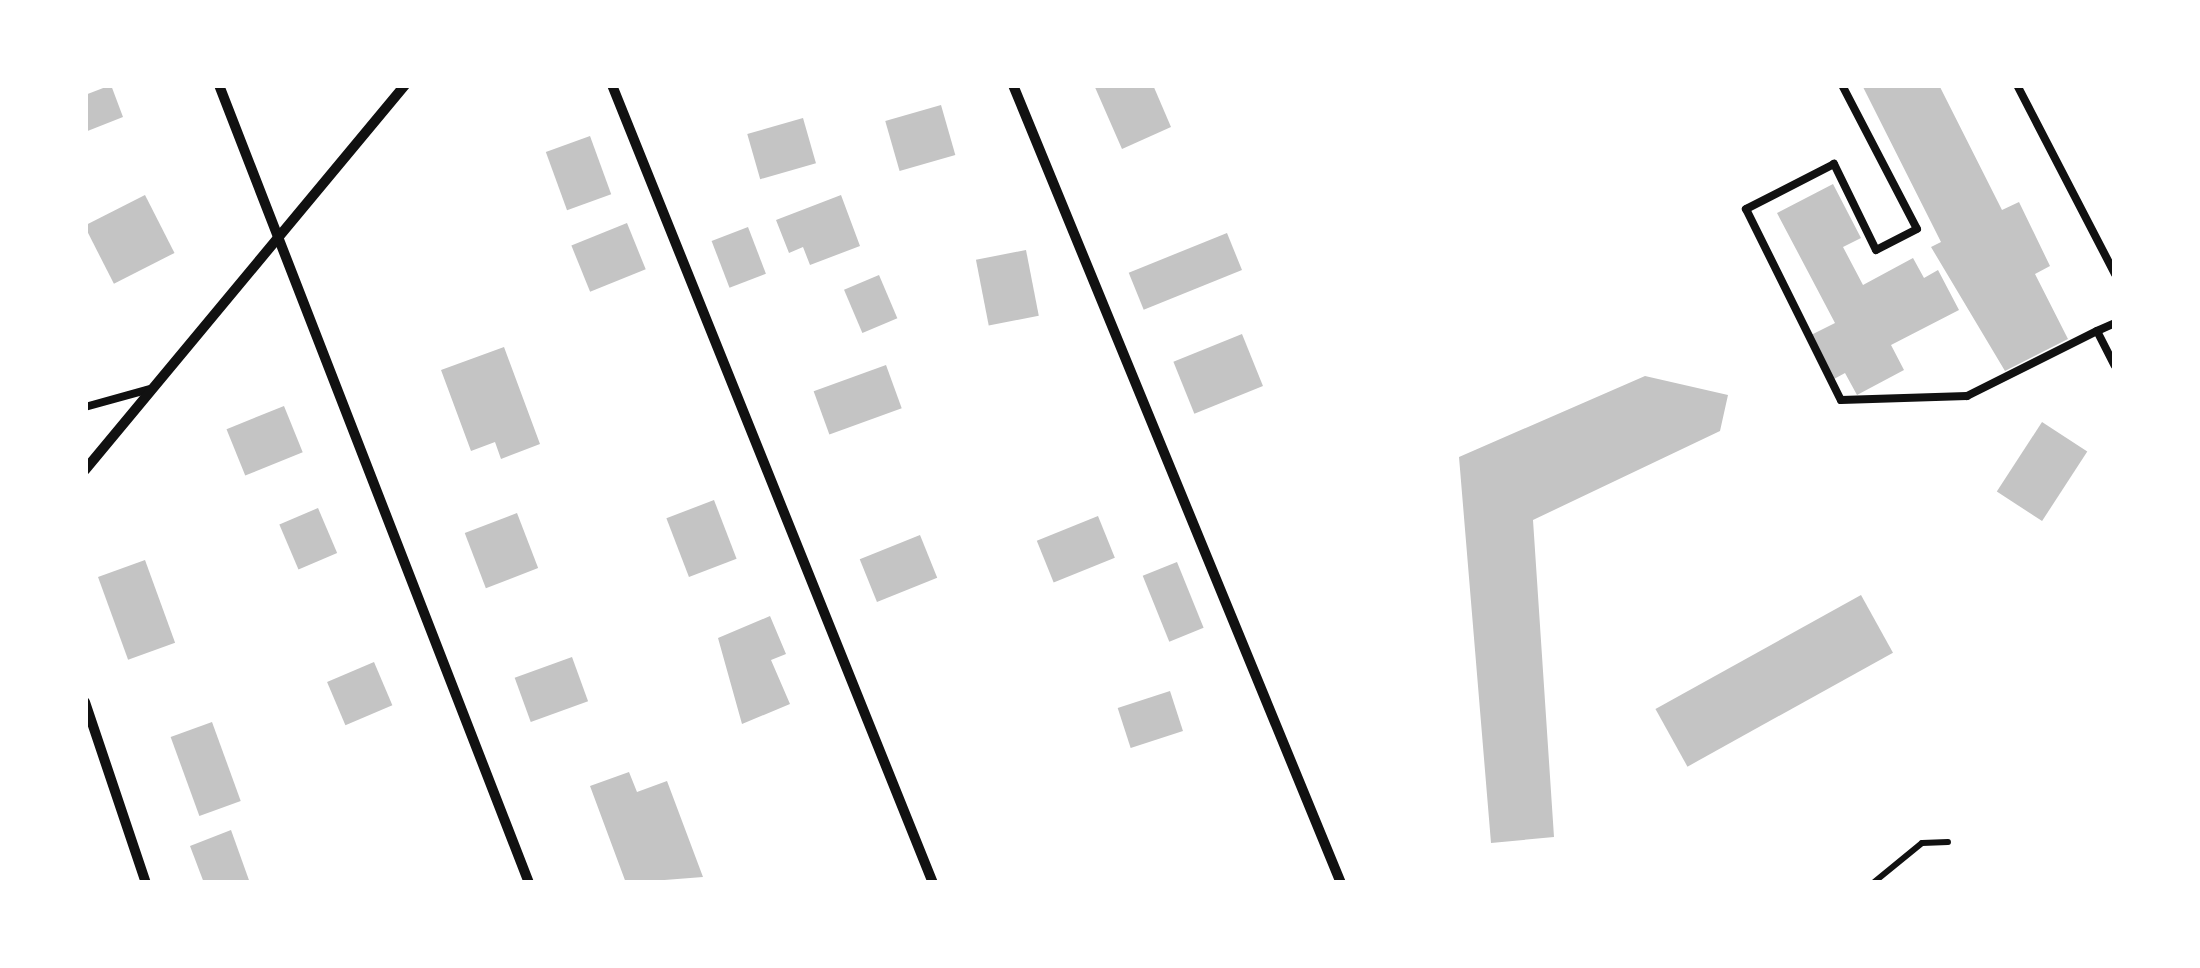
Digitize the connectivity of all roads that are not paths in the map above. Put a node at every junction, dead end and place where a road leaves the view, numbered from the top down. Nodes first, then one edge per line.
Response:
1 (219, 85) edge
2 (405, 85) edge
3 (612, 85) edge
4 (1013, 85) edge
5 (1842, 85) edge
6 (2017, 85) edge
7 (278, 240) junction
8 (2115, 274) edge
9 (2115, 322) edge
10 (2097, 331) junction
11 (2115, 366) edge
12 (150, 389) junction
13 (85, 408) edge
14 (85, 470) edge
15 (85, 702) edge
16 (146, 883) edge
17 (529, 883) edge
18 (933, 883) edge
19 (1341, 883) edge

1 - 7 street
2 - 7 street
3 - 18 street
4 - 19 street
5 - 10 lane
6 - 8 lane
7 - 12 street
7 - 17 street
9 - 10 lane
10 - 11 lane
12 - 13 lane
12 - 14 street
15 - 16 street

